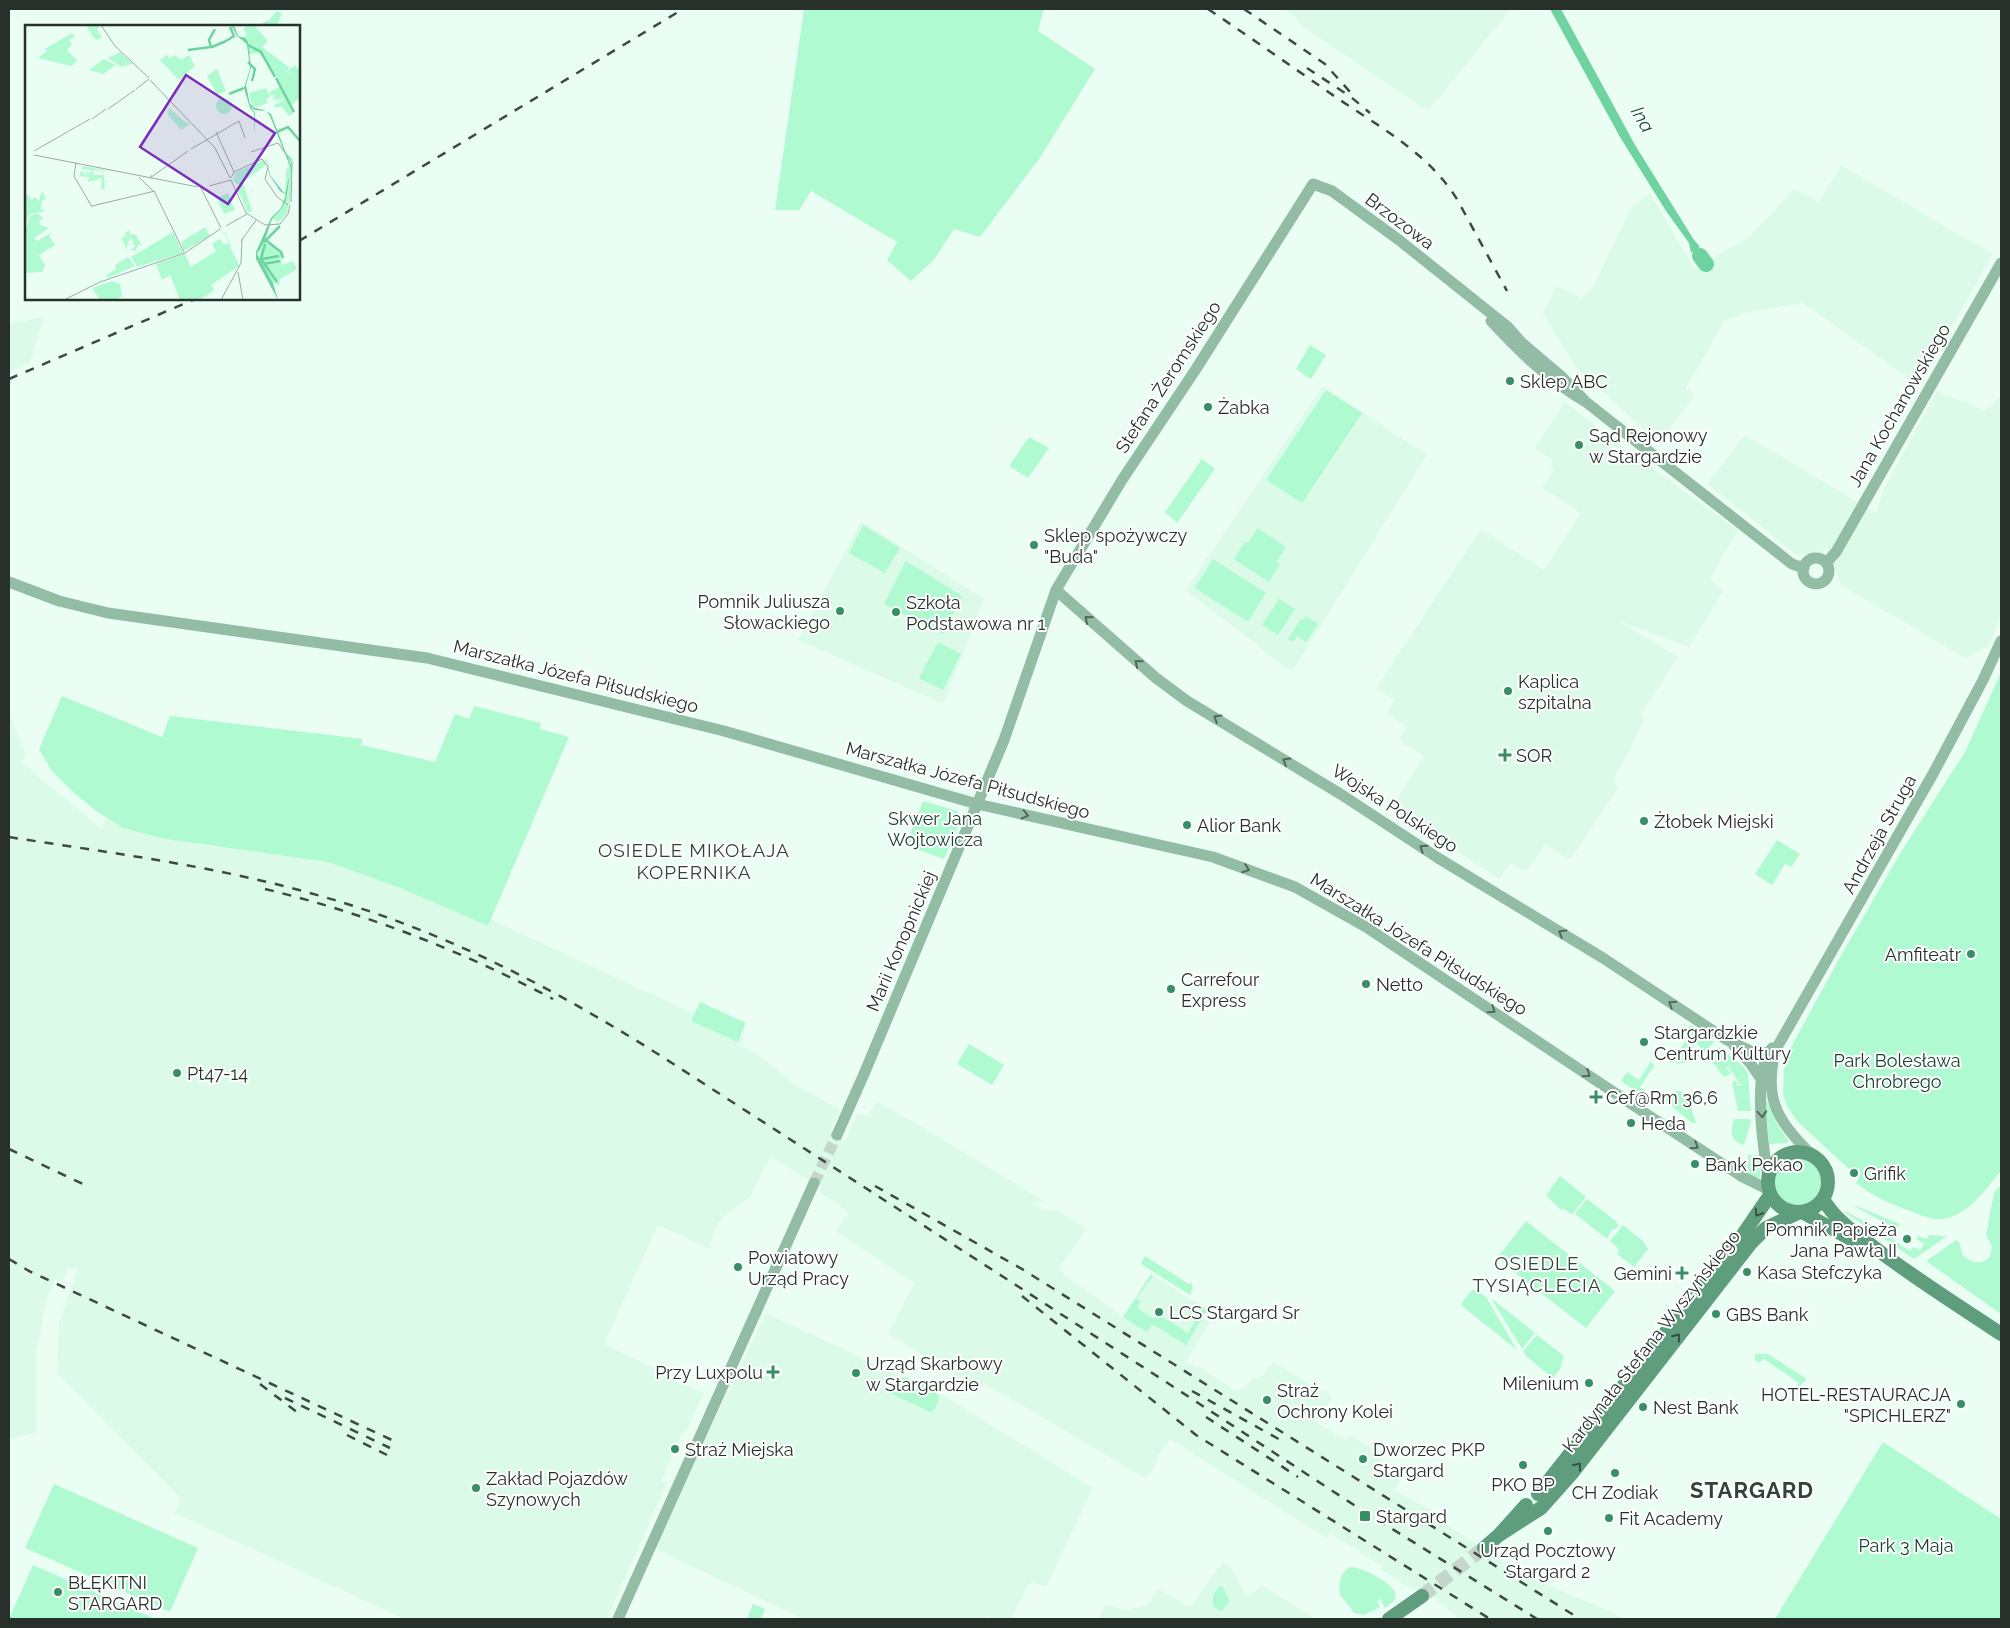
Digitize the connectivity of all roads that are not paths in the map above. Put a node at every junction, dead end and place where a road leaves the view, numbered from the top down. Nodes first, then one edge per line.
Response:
1 (1313, 184) joint
2 (2001, 263) edge
3 (1826, 563) junction
4 (1804, 568) junction
5 (9, 582) edge
6 (1056, 590) junction
7 (2001, 641) edge
8 (978, 804) junction
9 (1727, 1040) junction
10 (1780, 1040) junction
11 (1768, 1054) junction
12 (1761, 1078) junction
13 (1775, 1108) junction
14 (837, 1135) tunnel mouth
15 (1814, 1157) junction
16 (814, 1183) tunnel mouth
17 (1769, 1187) junction
18 (1823, 1199) junction
19 (1801, 1212) junction
20 (1896, 1264) junction
21 (2001, 1334) edge
22 (1536, 1504) junction
23 (1484, 1548) tunnel mouth
24 (1422, 1596) tunnel mouth
25 (1403, 1614) edge
26 (618, 1619) edge
27 (1389, 1619) edge

1 - 4 street, Brzozowa
1 - 6 street, Stefana Żeromskiego
2 - 3 street, Jana Kochanowskiego
3 - 4 street
3 - 4 street
5 - 8 street, Marszałka Józefa Piłsudskiego
6 - 8 street, Marii Konopnickiej
9 -> 6 street, Wojska Polskiego
7 - 10 street, Andrzeja Struga
8 - 14 street, Marii Konopnickiej
8 -> 17 street, Marszałka Józefa Piłsudskiego
9 - 11 street, Wojska Polskiego
9 - 12 street, Wojska Polskiego
10 - 11 street, Andrzeja Struga
10 - 13 street, Andrzeja Struga
11 - 12 street, Andrzeja Struga
12 - 13 street, Wojska Polskiego
12 -> 17 street, Andrzeja Struga
13 - 15 street, Andrzeja Struga
15 - 17 main road
15 - 18 main road
16 - 26 street
17 - 19 main road
17 -> 22 main road, Kardynała Stefana Wyszyńskiego
18 - 19 main road
18 - 20 main road
19 - 20 main road
22 -> 19 main road, Kardynała Stefana Wyszyńskiego
20 - 21 main road
22 - 23 main road, Kardynała Stefana Wyszyńskiego
24 - 25 main road
25 - 27 main road

